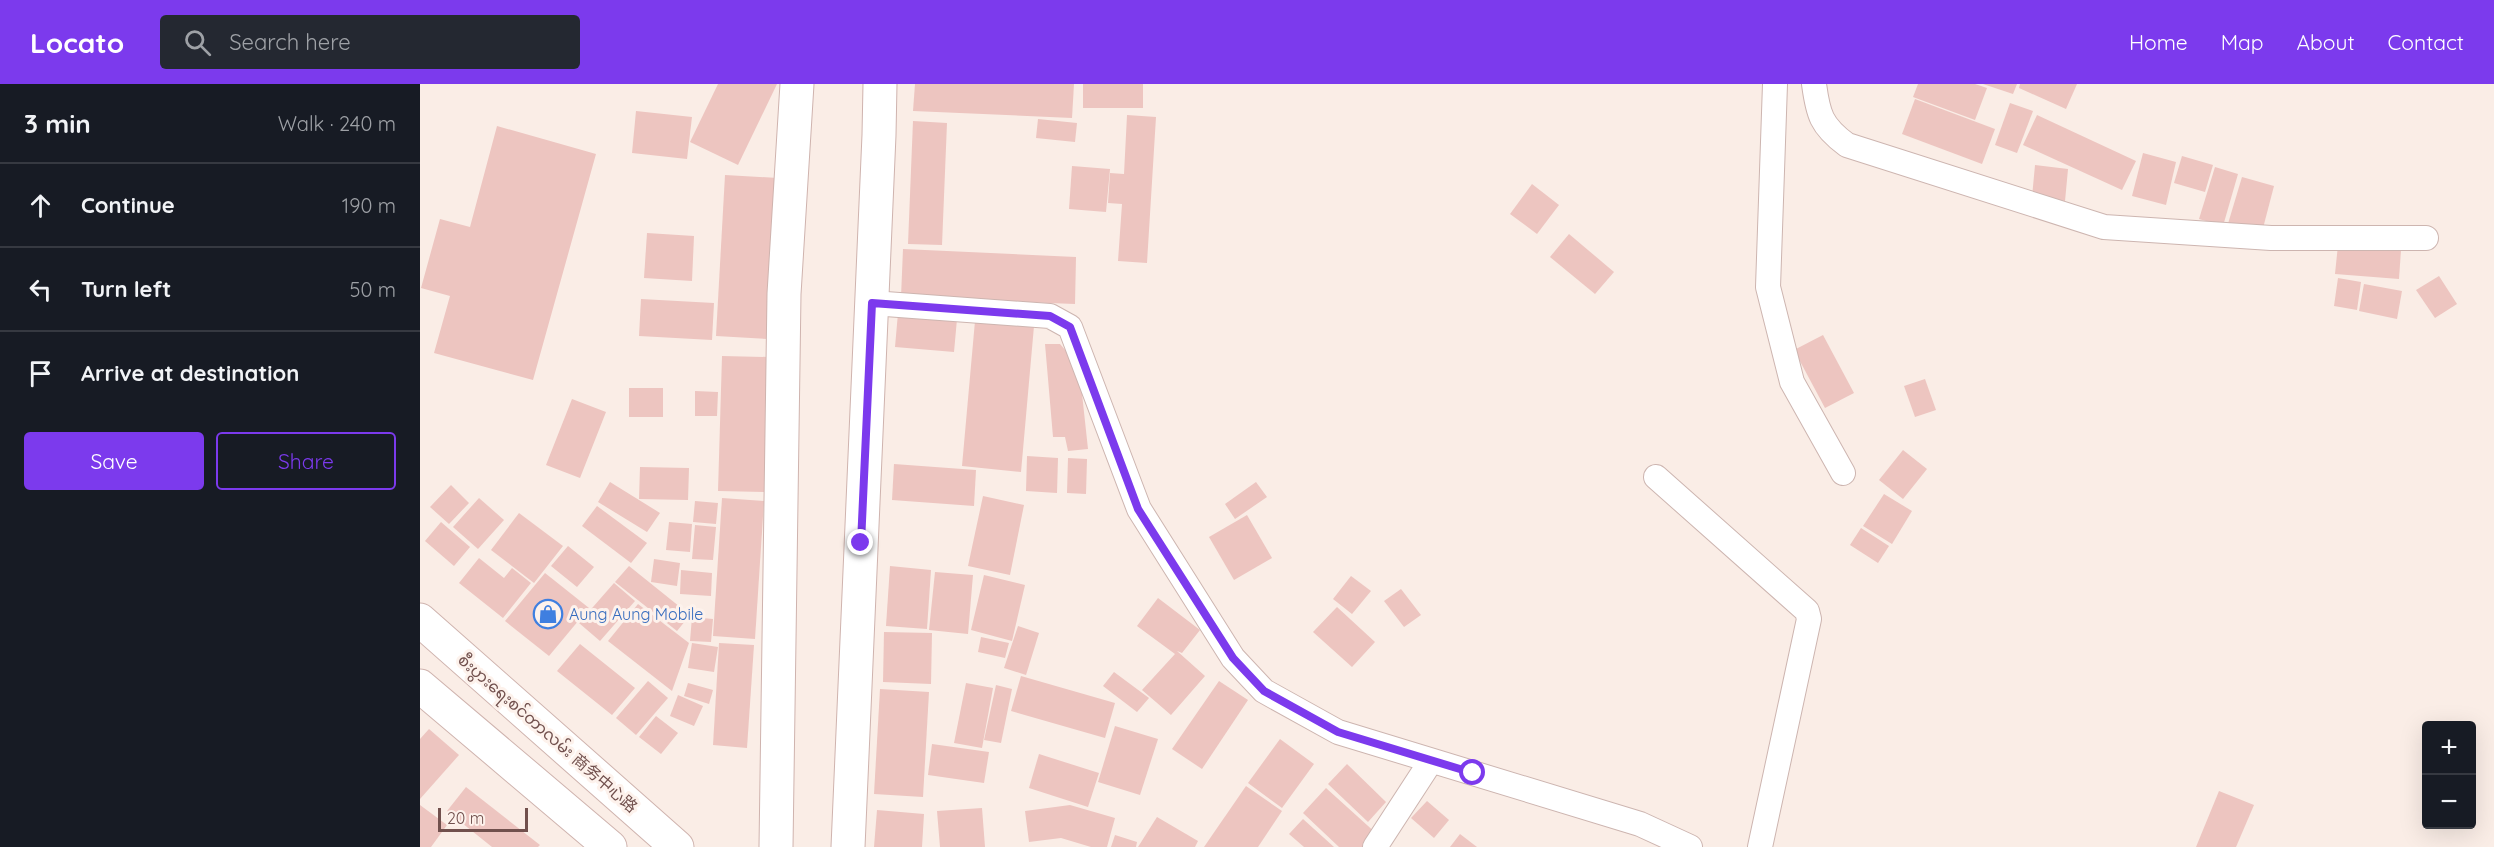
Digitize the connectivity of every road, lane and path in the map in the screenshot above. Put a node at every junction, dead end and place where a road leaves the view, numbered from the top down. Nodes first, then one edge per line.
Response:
1 (797, 84) edge
2 (880, 84) edge
3 (1775, 84) edge
4 (1814, 84) edge
5 (2426, 238) dead end
6 (872, 303) junction
7 (1843, 473) dead end
8 (1656, 477) dead end
9 (420, 620) edge
10 (420, 686) edge
11 (1431, 761) junction
12 (610, 847) edge
13 (677, 847) edge
14 (776, 847) edge
15 (848, 847) edge
16 (1375, 847) edge
17 (1690, 847) edge
18 (1760, 847) edge

1 - 14 main road
2 - 6 main road
3 - 7 street
4 - 5 street
6 - 11 street
6 - 15 main road
8 - 18 street
9 - 13 main road, စီးပွားရေးစင်တာလမ်း 商务中心路
10 - 12 main road
11 - 16 street
11 - 17 street

